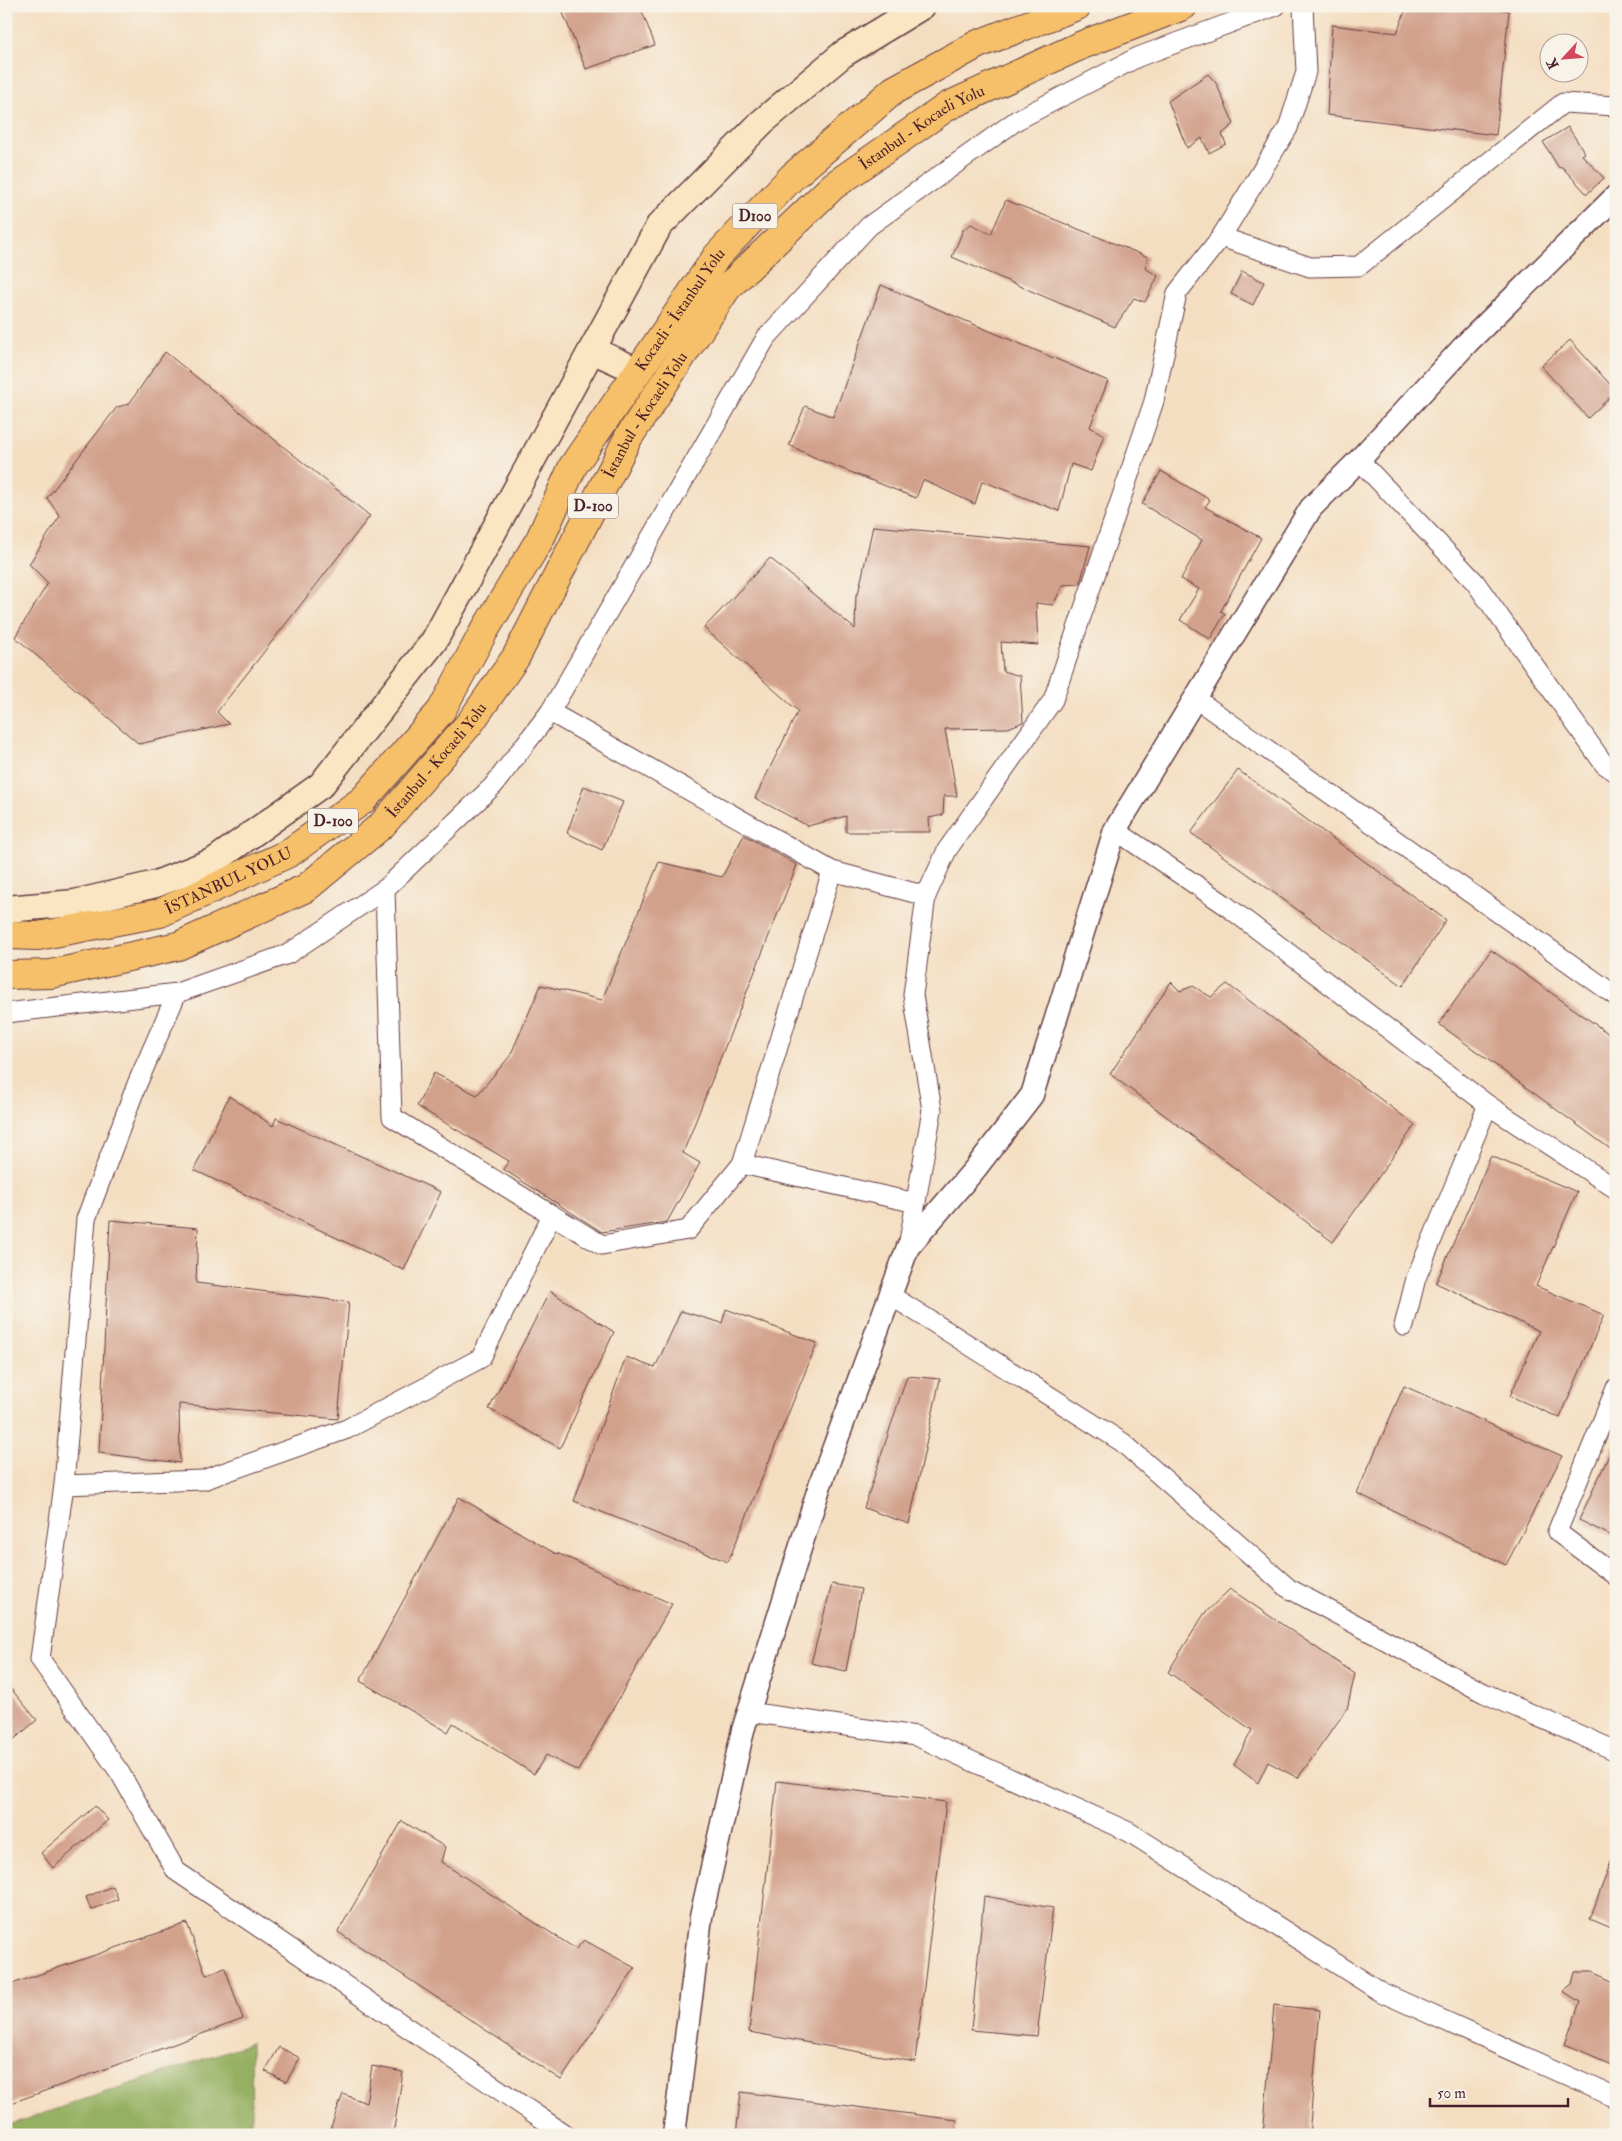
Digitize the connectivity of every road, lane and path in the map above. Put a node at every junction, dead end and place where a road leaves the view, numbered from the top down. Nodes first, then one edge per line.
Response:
1 (922, 6) edge
2 (1077, 6) edge
3 (1183, 6) edge
4 (1276, 6) edge
5 (1304, 6) edge
6 (1616, 106) edge
7 (1616, 196) edge
8 (1222, 237) junction
9 (592, 350) junction
10 (638, 371) junction
11 (1359, 460) junction
12 (540, 539) joint
13 (1196, 698) junction
14 (550, 712) junction
15 (1616, 772) edge
16 (1115, 830) junction
17 (832, 871) junction
18 (385, 889) junction
19 (926, 896) junction
20 (6, 909) edge
21 (6, 935) edge
22 (6, 975) edge
23 (176, 993) junction
24 (1616, 996) edge
25 (6, 1013) edge
26 (1488, 1105) junction
27 (742, 1164) junction
28 (1616, 1189) edge
29 (916, 1203) junction
30 (552, 1215) junction
31 (908, 1247) junction
32 (890, 1295) junction
33 (1404, 1326) dead end
34 (1616, 1388) edge
35 (64, 1485) junction
36 (1616, 1576) edge
37 (748, 1712) junction
38 (1616, 1751) edge
39 (1616, 2098) edge
40 (566, 2135) edge
41 (674, 2135) edge

1 - 9 main road
2 - 10 highway, Kocaeli - İstanbul Yolu / D100
3 - 22 highway, İstanbul - Kocaeli Yolu / D-100
4 - 14 street
5 - 8 street
6 - 8 street
7 - 11 street
8 - 19 street
9 - 10 main road
9 - 20 main road
10 - 12 highway, Kocaeli - İstanbul Yolu / D100
11 - 13 street
11 - 15 street
12 - 21 highway, İSTANBUL YOLU / D-100
13 - 16 street
13 - 24 street
14 - 17 street
14 - 18 street
16 - 26 street
16 - 31 street
17 - 19 street
17 - 27 street
18 - 23 street
18 - 30 street
19 - 29 street
23 - 25 street
23 - 35 street
26 - 28 street
26 - 33 street
27 - 29 street
27 - 30 street
29 - 31 street
30 - 35 street
31 - 32 street
32 - 37 street
32 - 38 street
34 - 36 street
35 - 40 street
37 - 39 street
37 - 41 street

